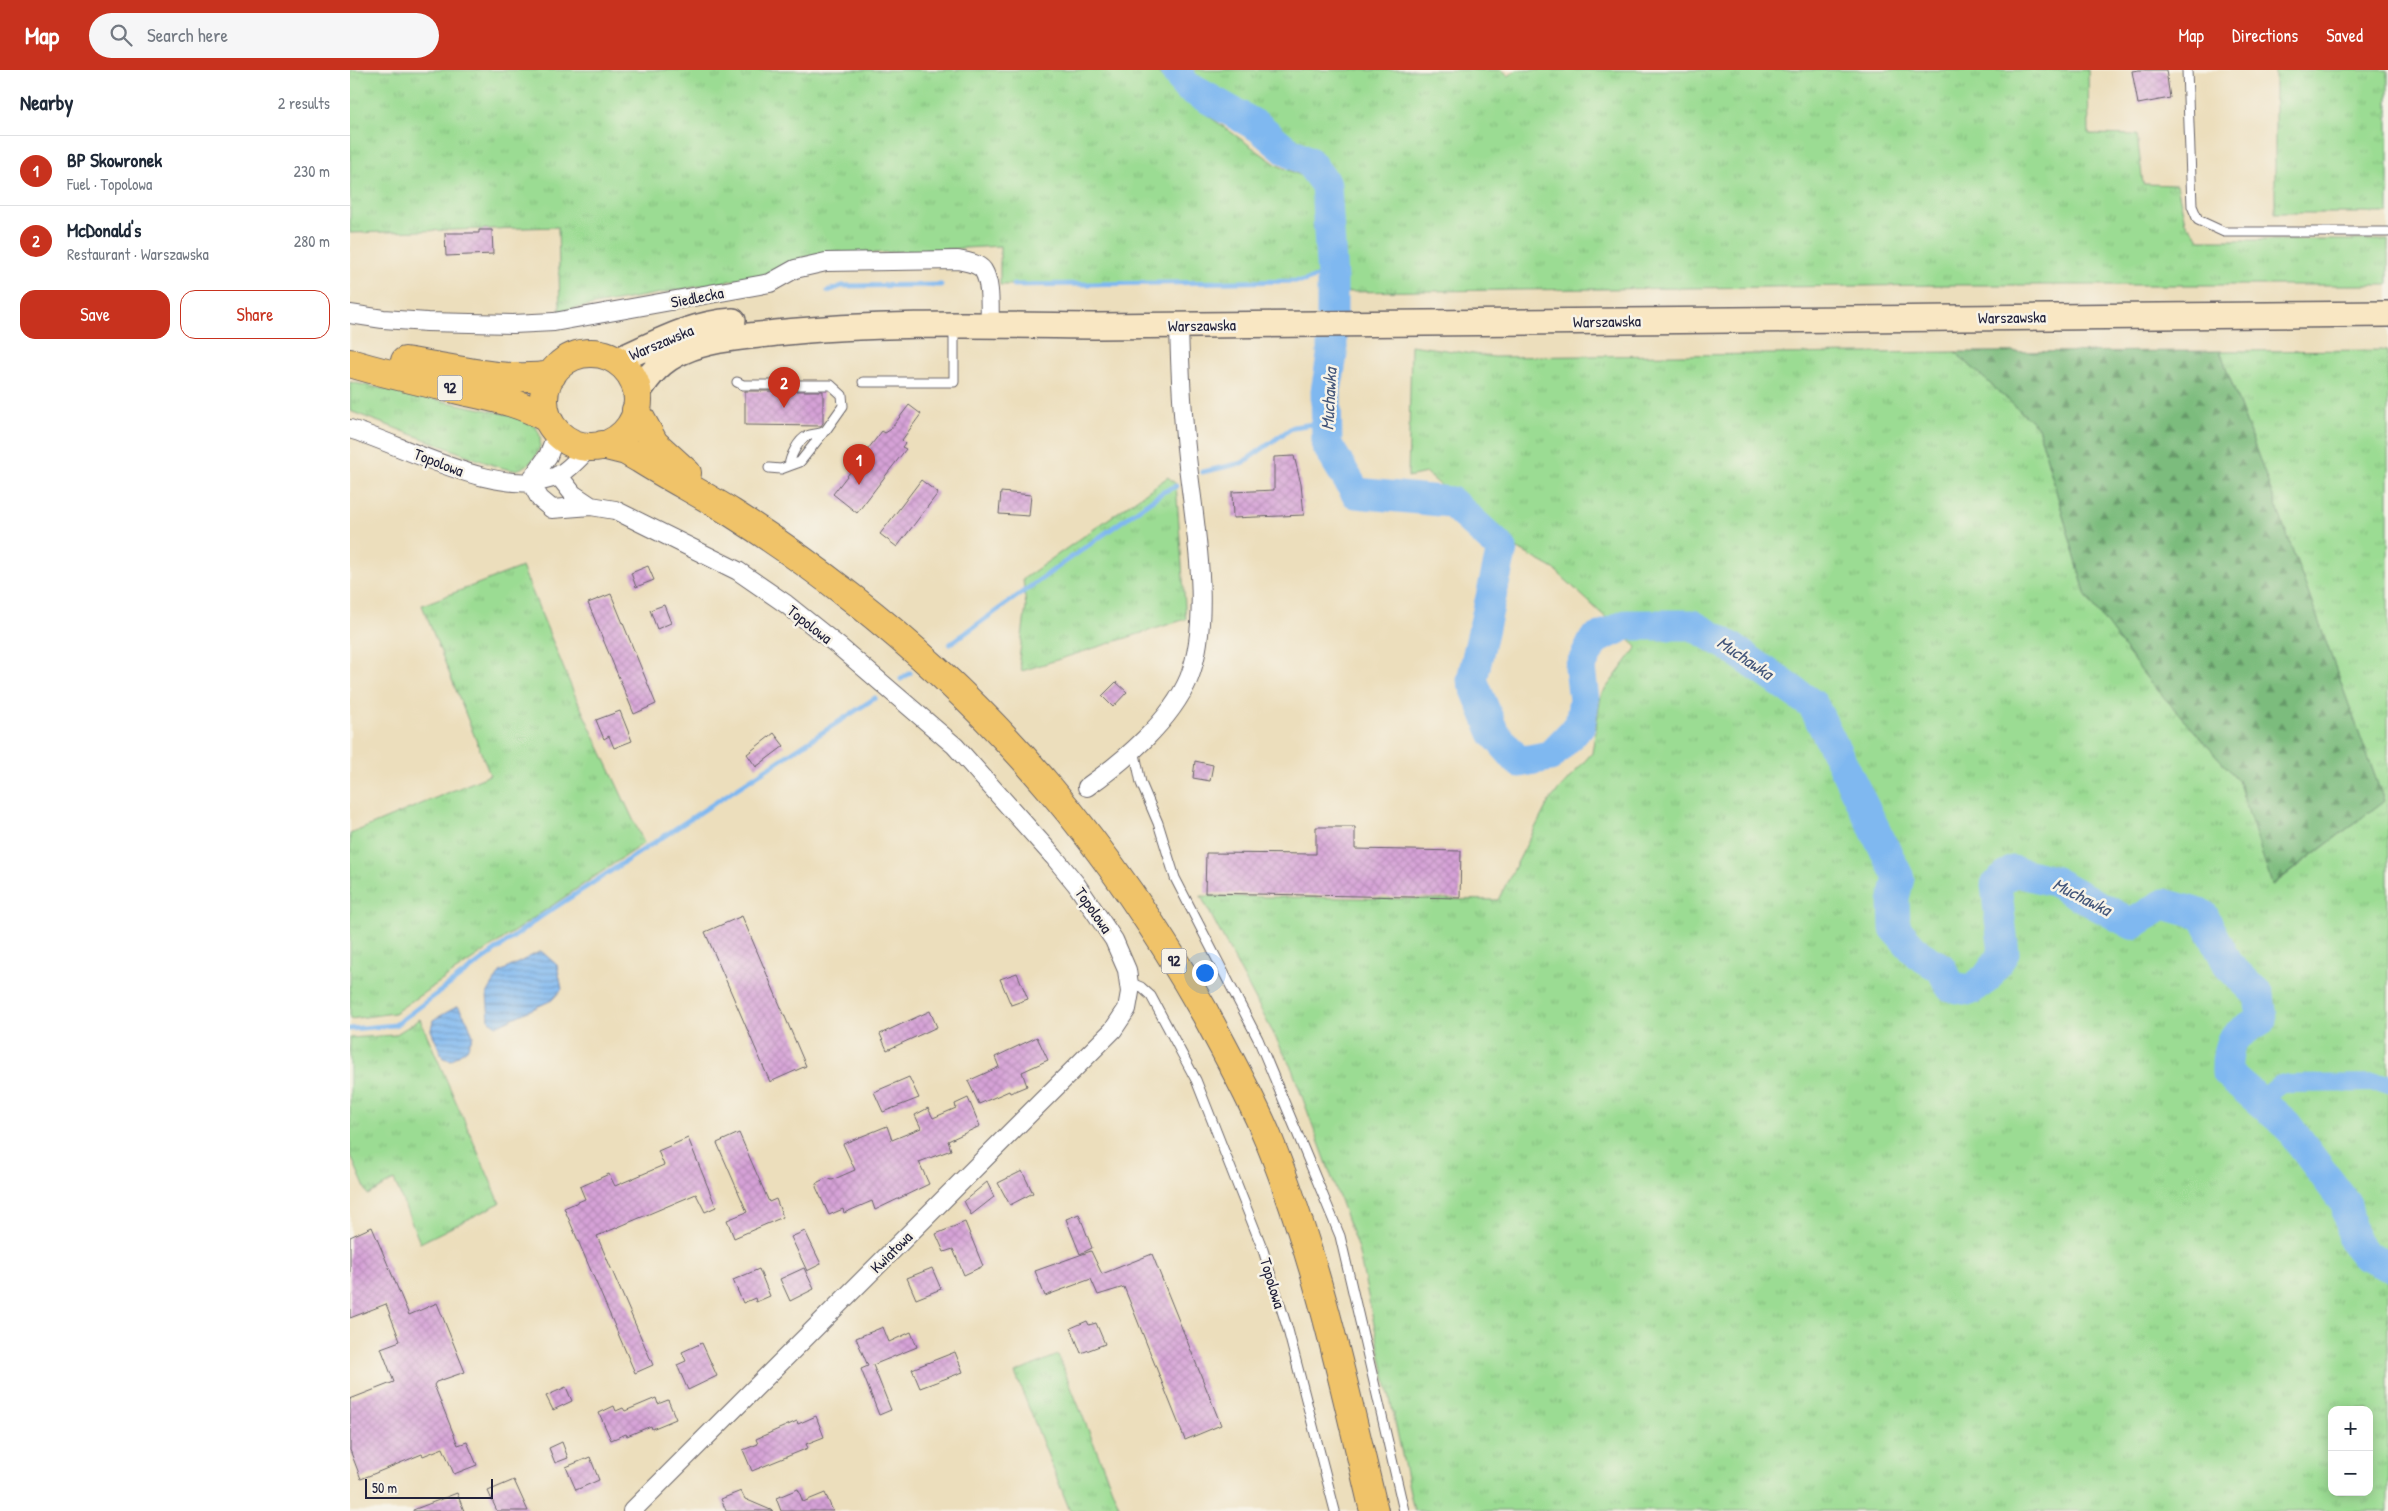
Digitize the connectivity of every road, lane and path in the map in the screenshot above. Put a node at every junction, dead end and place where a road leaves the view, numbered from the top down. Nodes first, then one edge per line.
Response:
1 (2187, 70) edge
2 (2388, 232) edge
3 (350, 314) edge
4 (2388, 314) edge
5 (954, 325) junction
6 (990, 325) junction
7 (1179, 325) junction
8 (825, 328) junction
9 (350, 355) edge
10 (616, 361) junction
11 (350, 363) edge
12 (552, 375) junction
13 (737, 382) dead end
14 (863, 382) dead end
15 (636, 402) junction
16 (552, 426) junction
17 (350, 429) edge
18 (596, 446) junction
19 (769, 468) dead end
20 (558, 475) junction
21 (530, 481) junction
22 (591, 506) junction
23 (733, 514) junction
24 (1134, 749) junction
25 (1087, 787) dead end
26 (1129, 982) junction
27 (632, 1511) edge
28 (1335, 1511) edge
29 (1374, 1511) edge
30 (1404, 1511) edge

1 - 2 lane
3 - 6 street, Siedlecka
4 - 7 main road, Warszawska
5 - 6 main road, Warszawska
5 - 8 main road, Warszawska
5 - 14 lane
6 - 7 main road, Warszawska
7 - 24 street
8 - 10 main road, Warszawska
8 - 15 main road, Warszawska
9 - 12 main road, 92
10 - 12 main road
10 - 15 main road, 92
11 - 16 main road, 92
12 - 16 main road
13 - 19 lane
15 - 18 main road
15 - 23 main road, 92
16 - 18 main road, 92
16 - 21 street
17 - 21 street, Topolowa
18 - 20 street, Topolowa
18 - 23 main road, 92
20 - 21 street, Topolowa
20 - 22 street, Topolowa
21 - 22 street, Topolowa
22 - 26 street, Topolowa
23 - 29 main road, 92
24 - 25 street
24 - 30 lane
26 - 27 street, Kwiatowa
26 - 28 lane, Topolowa

